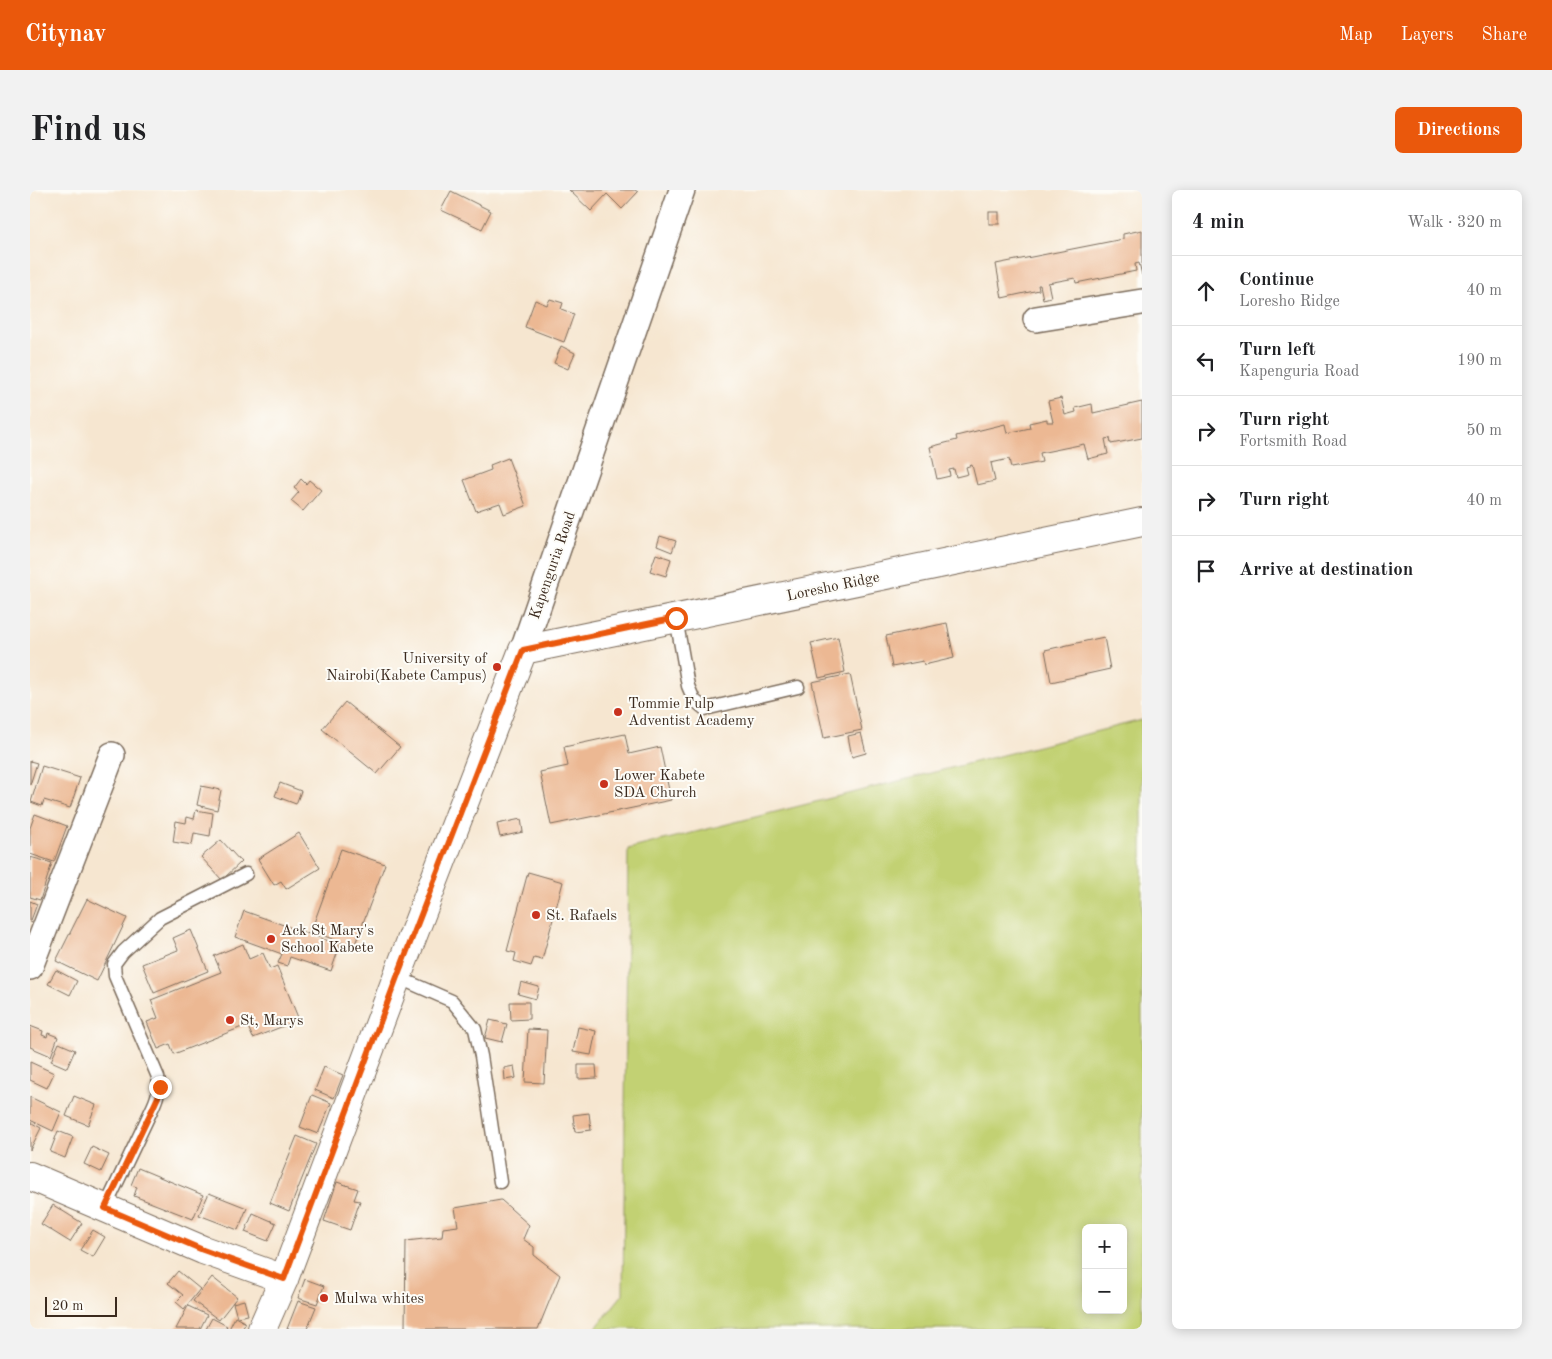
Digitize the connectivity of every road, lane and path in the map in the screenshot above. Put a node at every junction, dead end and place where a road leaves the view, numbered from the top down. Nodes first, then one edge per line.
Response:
1 (682, 190) edge
2 (1142, 302) edge
3 (1036, 319) dead end
4 (1142, 522) edge
5 (676, 618) junction
6 (523, 650) junction
7 (798, 686) dead end
8 (112, 756) dead end
9 (246, 874) dead end
10 (30, 967) edge
11 (397, 977) junction
12 (30, 1176) edge
13 (500, 1182) dead end
14 (105, 1208) junction
15 (284, 1279) junction
16 (262, 1329) edge

1 - 6 street, Kapenguria Road
2 - 3 street
4 - 5 street, Loresho Ridge
5 - 6 street, Loresho Ridge
5 - 7 lane
6 - 11 street, Kapenguria Road
8 - 10 street
9 - 14 lane
11 - 13 lane
11 - 15 street, Kapenguria Road
12 - 14 street
14 - 15 street
15 - 16 street, Kapenguria Road

